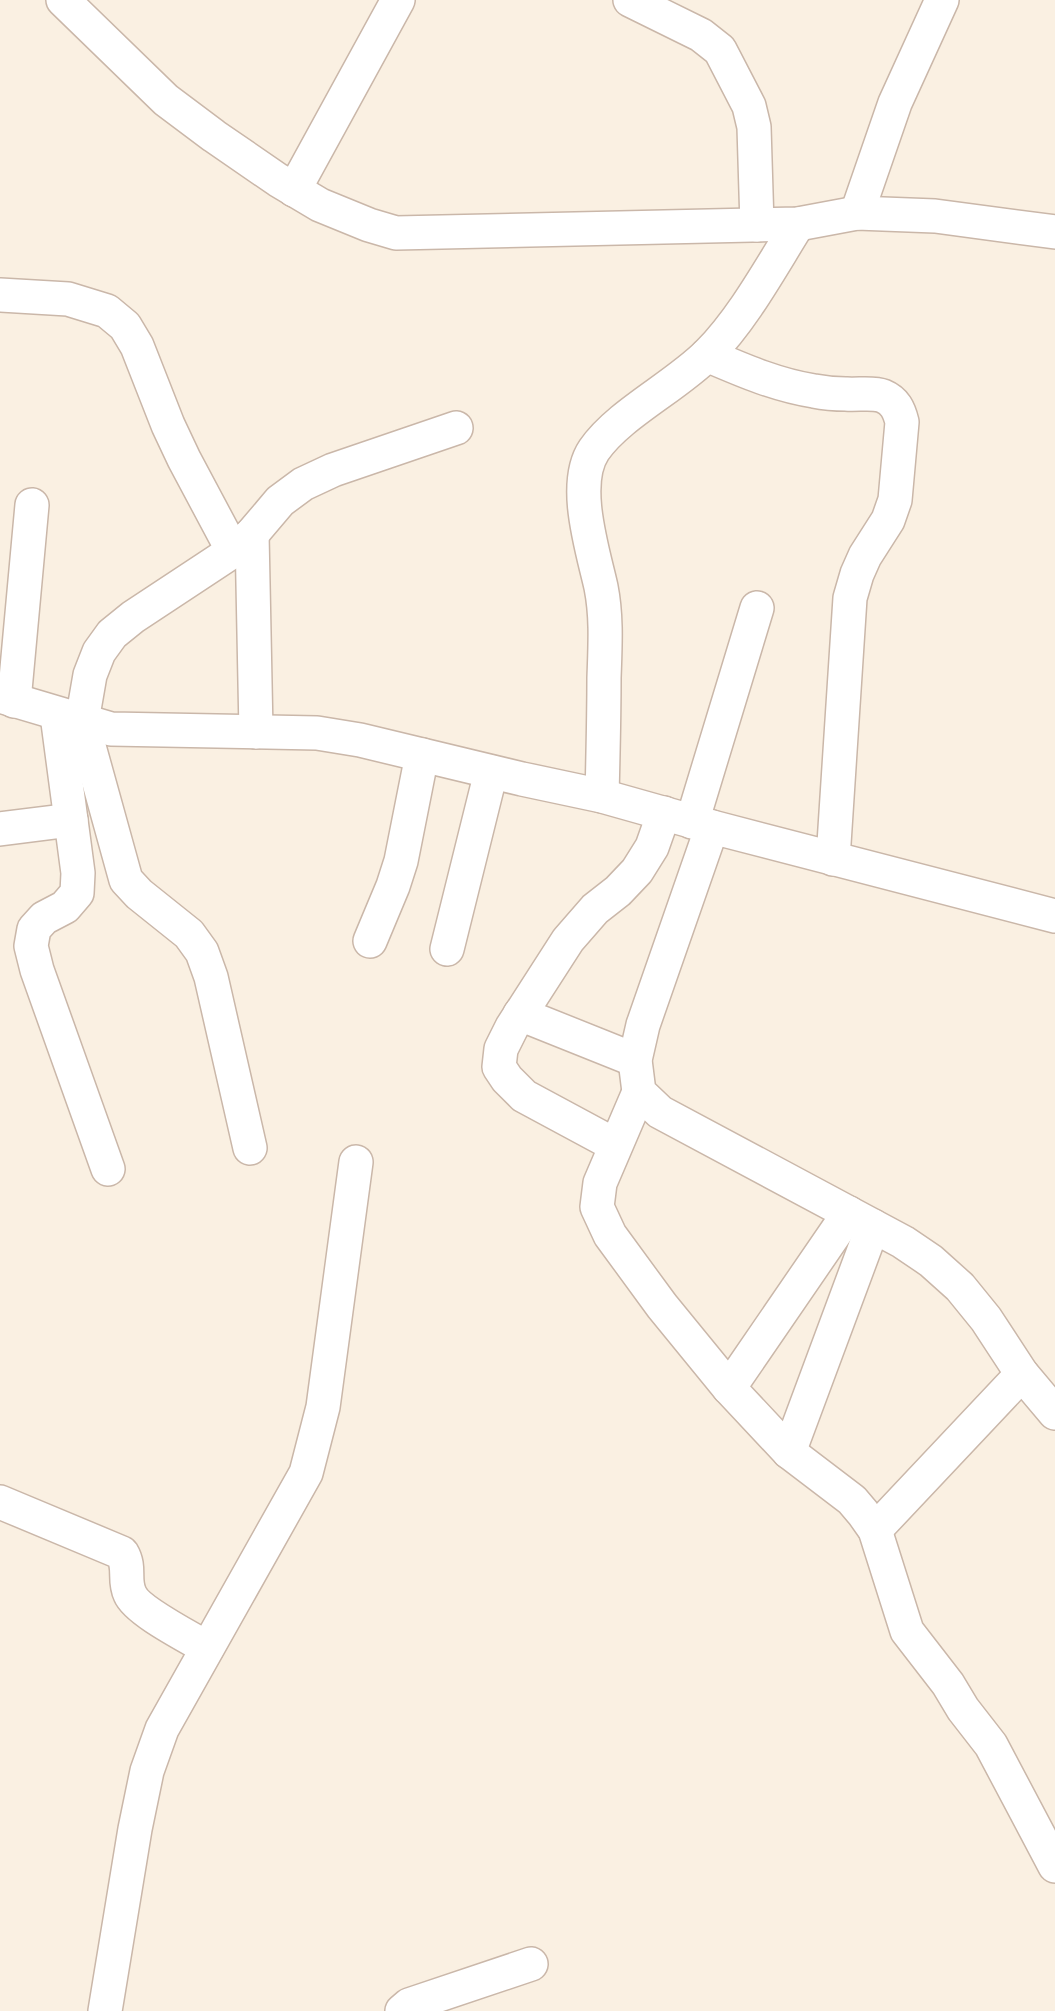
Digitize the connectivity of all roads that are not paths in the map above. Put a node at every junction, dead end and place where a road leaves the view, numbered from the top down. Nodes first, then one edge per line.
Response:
1 (63, 0) edge
2 (398, 0) edge
3 (630, 0) edge
4 (942, 0) edge
5 (294, 190) junction
6 (857, 213) junction
7 (798, 224) junction
8 (757, 225) junction
9 (1055, 232) edge
10 (0, 295) edge
11 (707, 355) junction
12 (456, 428) dead end
13 (32, 505) dead end
14 (242, 542) junction
15 (757, 608) dead end
16 (7, 698) edge
17 (70, 718) junction
18 (256, 732) junction
19 (422, 755) junction
20 (491, 772) junction
21 (602, 796) junction
22 (71, 820) junction
23 (689, 821) junction
24 (0, 829) edge
25 (833, 859) junction
26 (1055, 916) edge
27 (370, 941) dead end
28 (447, 949) dead end
29 (520, 1014) junction
30 (635, 1060) junction
31 (639, 1092) junction
32 (615, 1145) junction
33 (250, 1148) dead end
34 (356, 1162) dead end
35 (108, 1169) dead end
36 (861, 1219) junction
37 (1022, 1374) junction
38 (729, 1388) junction
39 (1055, 1413) edge
40 (789, 1452) junction
41 (0, 1502) edge
42 (875, 1530) junction
43 (207, 1648) junction
44 (1055, 1866) edge
45 (531, 1964) dead end
46 (105, 2011) edge
47 (402, 2011) edge

1 - 5 street
2 - 5 street
3 - 8 street
4 - 6 street
5 - 8 street
6 - 7 street
6 - 9 street
7 - 8 street
7 - 11 street
10 - 14 street
11 - 21 street
11 - 25 street
12 - 14 street
13 - 16 street
14 - 17 street
14 - 18 street
15 - 23 street
16 - 17 street
17 - 18 street
17 - 22 street
17 - 33 street
18 - 19 street
19 - 20 street
19 - 27 street
20 - 21 street
20 - 28 street
21 - 23 street
22 - 24 street
22 - 35 street
23 - 25 street
23 - 29 street
23 - 30 street
25 - 26 street
29 - 30 street
29 - 32 street
30 - 31 street
31 - 32 street
31 - 36 street
32 - 38 street
34 - 43 street
36 - 37 street
36 - 38 street
36 - 40 street
37 - 39 street
37 - 42 street
38 - 40 street
40 - 42 street
41 - 43 street
42 - 44 street
43 - 46 street
45 - 47 street

